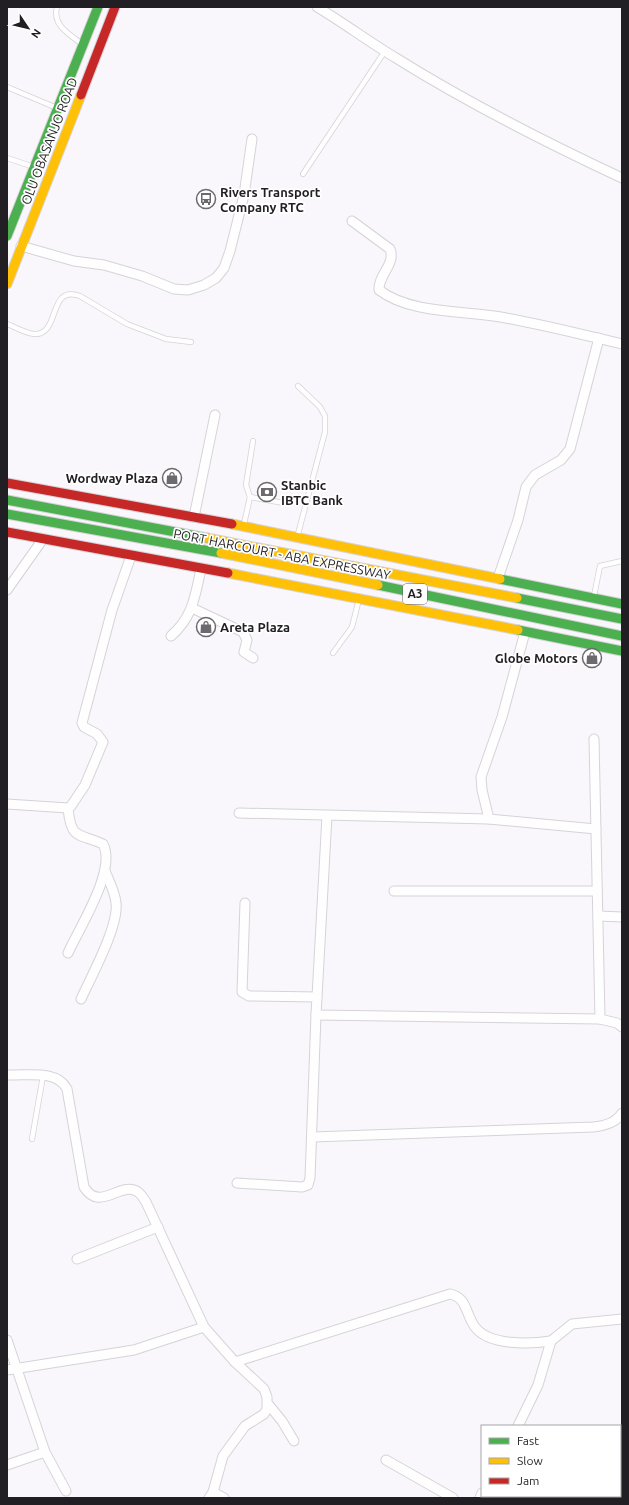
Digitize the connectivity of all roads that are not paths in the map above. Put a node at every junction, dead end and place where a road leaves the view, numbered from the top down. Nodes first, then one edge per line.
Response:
1 (57, 7) edge
2 (98, 7) edge
3 (115, 7) edge
4 (317, 7) edge
5 (83, 45) junction
6 (385, 51) junction
7 (7, 87) edge
8 (57, 108) junction
9 (252, 139) dead end
10 (7, 158) edge
11 (35, 167) junction
12 (303, 174) dead end
13 (622, 178) edge
14 (352, 221) dead end
15 (8, 232) edge
16 (22, 246) junction
17 (7, 284) edge
18 (7, 324) edge
19 (599, 338) junction
20 (191, 342) dead end
21 (622, 344) edge
22 (298, 386) dead end
23 (215, 415) dead end
24 (253, 440) dead end
25 (7, 483) edge
26 (250, 497) junction
27 (7, 500) edge
28 (284, 503) dead end
29 (7, 514) edge
30 (194, 517) junction
31 (243, 526) junction
32 (7, 532) edge
33 (297, 536) junction
34 (43, 539) junction
35 (131, 556) junction
36 (622, 561) edge
37 (201, 569) junction
38 (498, 578) junction
39 (7, 590) edge
40 (359, 598) junction
41 (593, 598) junction
42 (622, 604) edge
43 (192, 608) junction
44 (622, 619) edge
45 (525, 632) junction
46 (171, 636) dead end
47 (622, 636) edge
48 (622, 651) edge
49 (333, 653) dead end
50 (253, 658) dead end
51 (594, 739) dead end
52 (7, 804) edge
53 (68, 808) junction
54 (239, 813) dead end
55 (327, 816) junction
56 (489, 819) junction
57 (596, 829) junction
58 (105, 871) junction
59 (394, 891) dead end
60 (597, 891) junction
61 (245, 903) dead end
62 (599, 916) junction
63 (622, 917) edge
64 (68, 953) dead end
65 (317, 996) junction
66 (81, 999) dead end
67 (316, 1016) junction
68 (600, 1019) junction
69 (622, 1027) edge
70 (7, 1075) edge
71 (43, 1076) junction
72 (622, 1113) edge
73 (313, 1137) junction
74 (32, 1140) dead end
75 (237, 1183) dead end
76 (158, 1227) junction
77 (77, 1259) dead end
78 (622, 1318) edge
79 (204, 1327) junction
80 (7, 1340) edge
81 (551, 1341) junction
82 (235, 1362) junction
83 (17, 1369) junction
84 (7, 1370) edge
85 (268, 1404) junction
86 (518, 1425) edge
87 (294, 1441) dead end
88 (46, 1452) junction
89 (386, 1460) dead end
90 (7, 1465) edge
91 (66, 1492) dead end
92 (211, 1495) edge
93 (224, 1498) edge
94 (453, 1498) edge

1 - 5 lane
2 - 5 main road, OLU OBASANJO ROAD
3 - 16 main road, OLU OBASANJO ROAD
4 - 6 street
5 - 8 main road, OLU OBASANJO ROAD
6 - 12 lane
6 - 13 street
7 - 8 lane
8 - 11 main road, OLU OBASANJO ROAD
9 - 16 street
10 - 11 lane
11 - 15 main road, OLU OBASANJO ROAD
14 - 19 street
16 - 17 main road, OLU OBASANJO ROAD
18 - 20 lane
19 - 21 street
19 - 38 street
22 - 33 lane
23 - 30 street
24 - 26 lane
25 - 30 main road
26 - 28 lane
26 - 31 lane
27 - 44 main road, PORT HARCOURT - ABA EXPRESSWAY / A3
29 - 47 main road, PORT HARCOURT - ABA EXPRESSWAY / A3
30 - 31 main road
31 - 33 main road
32 - 34 main road
33 - 38 main road
34 - 35 main road
34 - 39 street
35 - 37 main road
35 - 53 street
36 - 41 lane
37 - 40 main road
37 - 43 street
38 - 41 main road
40 - 45 main road
40 - 49 lane
41 - 42 main road
43 - 46 street
43 - 50 street
45 - 48 main road
45 - 56 street
51 - 57 street
52 - 53 street
53 - 58 street
54 - 55 street
55 - 56 street
55 - 65 street
56 - 57 street
57 - 60 street
58 - 64 street
58 - 66 street
59 - 60 street
60 - 62 street
61 - 65 street
62 - 63 street
62 - 68 street
65 - 67 street
67 - 68 street
67 - 73 street
68 - 69 street
70 - 71 street
71 - 74 lane
71 - 76 street
72 - 73 street
73 - 75 street
76 - 77 street
76 - 79 street
78 - 81 street
79 - 82 street
79 - 83 street
80 - 83 street
81 - 82 street
81 - 86 street
82 - 85 street
83 - 84 street
83 - 88 street
85 - 87 street
85 - 92 street
88 - 90 street
88 - 91 street
89 - 94 street
92 - 93 street

